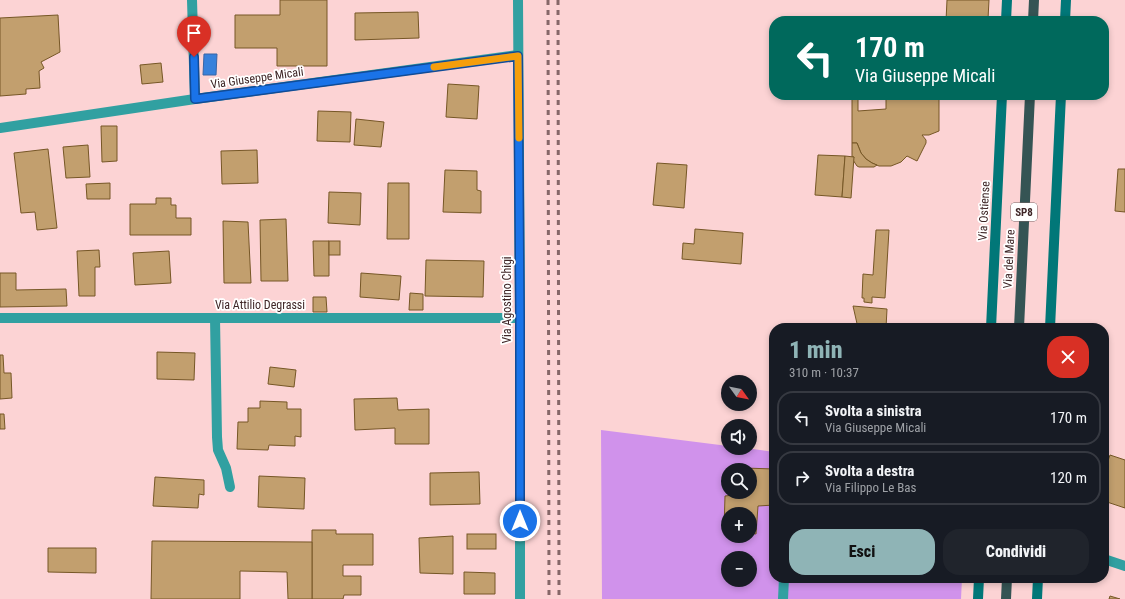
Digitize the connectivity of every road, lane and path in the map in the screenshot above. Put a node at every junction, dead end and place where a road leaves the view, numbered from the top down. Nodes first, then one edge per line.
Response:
1 (192, 0) edge
2 (518, 0) edge
3 (1007, 0) edge
4 (1034, 0) edge
5 (1066, 0) edge
6 (1006, 16) edge
7 (1034, 16) edge
8 (1064, 16) edge
9 (518, 56) junction
10 (195, 99) junction
11 (1002, 100) edge
12 (1030, 100) edge
13 (1061, 100) edge
14 (0, 128) edge
15 (0, 318) edge
16 (215, 318) junction
17 (520, 318) junction
18 (991, 323) edge
19 (1019, 323) edge
20 (1050, 323) edge
21 (230, 487) dead end
22 (1109, 561) edge
23 (1125, 566) edge
24 (784, 583) edge
25 (979, 583) edge
26 (1007, 583) edge
27 (1038, 583) edge
28 (520, 599) edge
29 (783, 599) edge
30 (978, 599) edge
31 (1006, 599) edge
32 (1037, 599) edge

1 - 10 street
2 - 9 street, Via Agostino Chigi
3 - 6 main road
4 - 7 main road
5 - 8 main road
9 - 10 street, Via Giuseppe Micali
9 - 17 street, Via Agostino Chigi
10 - 14 street, Via Giuseppe Micali
11 - 18 main road, Via Ostiense
12 - 19 main road, Via del Mare / SP8
13 - 20 main road
15 - 16 street, Via Attilio Degrassi
16 - 17 street, Via Attilio Degrassi
16 - 21 street
17 - 28 street, Via Agostino Chigi
22 - 23 street
24 - 29 street
25 - 30 main road
26 - 31 main road
27 - 32 main road

